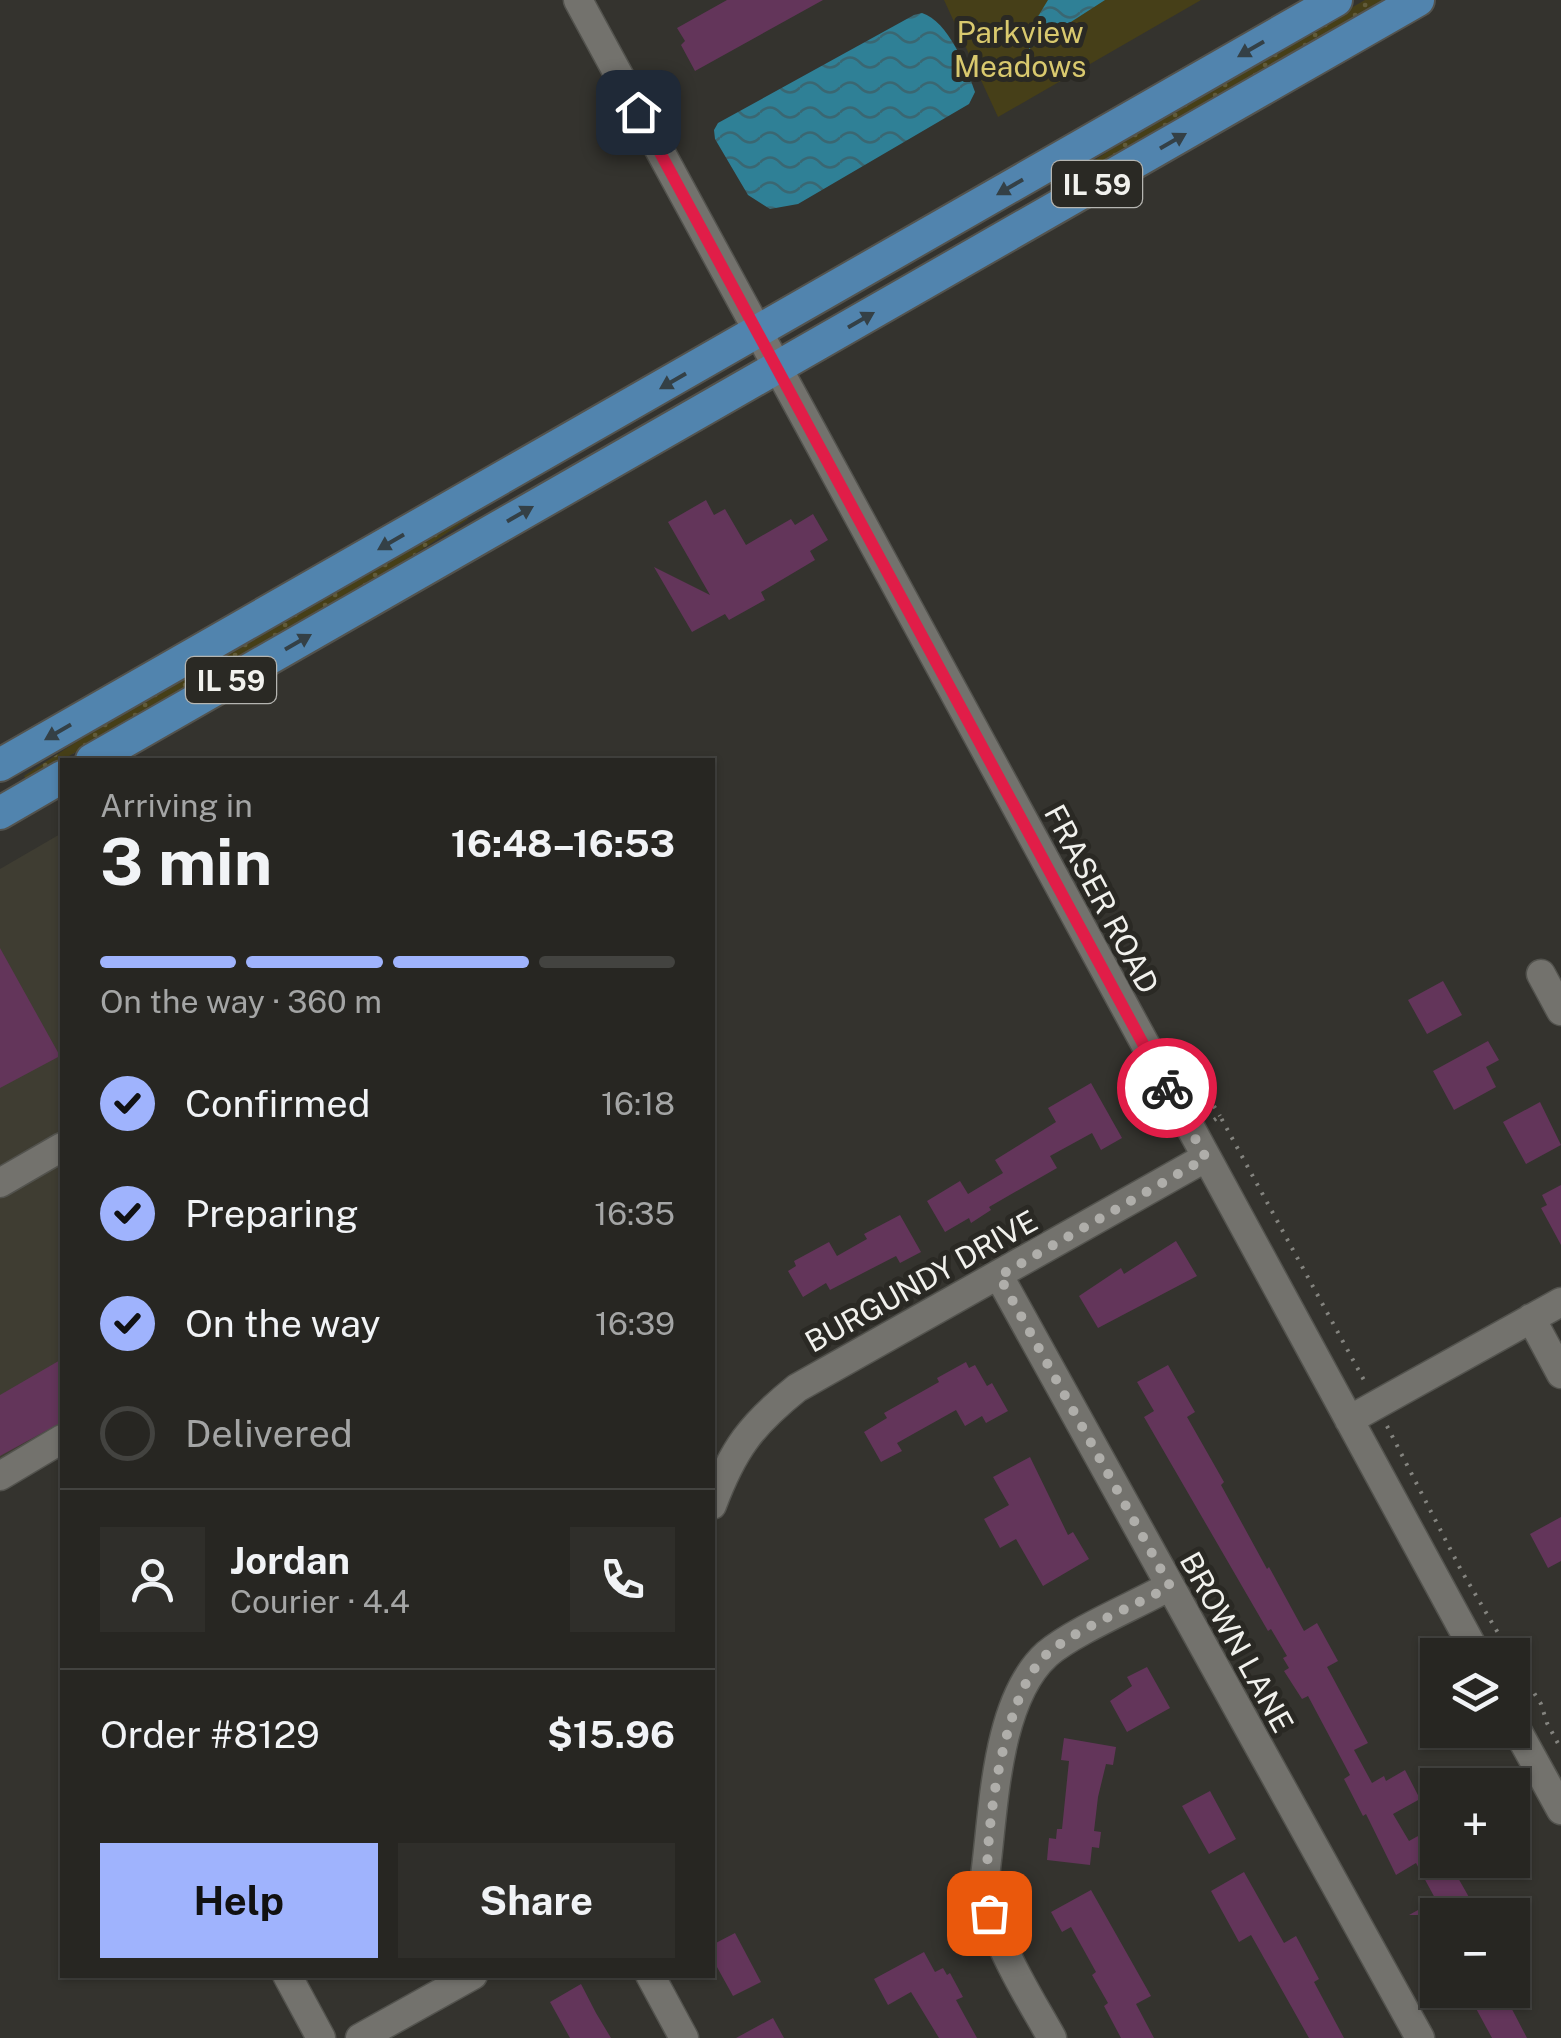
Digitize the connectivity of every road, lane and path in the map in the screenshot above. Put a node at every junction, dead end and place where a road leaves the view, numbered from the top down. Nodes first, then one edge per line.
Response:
1 (1336, 0) edge
2 (1418, 0) edge
3 (590, 4) edge
4 (758, 332) junction
5 (776, 368) junction
6 (95, 758) edge
7 (0, 765) edge
8 (60, 778) edge
9 (0, 812) edge
10 (1540, 974) dead end
11 (1561, 1011) edge
12 (1204, 1088) dead end
13 (1220, 1116) junction
14 (1191, 1132) junction
15 (60, 1149) edge
16 (1206, 1158) junction
17 (0, 1183) edge
18 (999, 1276) junction
19 (1561, 1302) edge
20 (1531, 1318) junction
21 (1561, 1374) edge
22 (1376, 1405) junction
23 (1349, 1420) junction
24 (60, 1441) edge
25 (726, 1441) edge
26 (0, 1476) edge
27 (715, 1491) edge
28 (1170, 1586) junction
29 (1468, 1638) edge
30 (1502, 1638) edge
31 (1530, 1686) edge
32 (1527, 1748) edge
33 (1561, 1749) edge
34 (1561, 1810) edge
35 (289, 1978) edge
36 (469, 1978) edge
37 (652, 1978) edge
38 (322, 2038) edge
39 (360, 2038) edge
40 (684, 2038) edge
41 (1052, 2038) edge
42 (1420, 2038) edge

1 -> 4 main road, IL 59
5 -> 2 main road, IL 59
3 - 4 street, FRASER ROAD
4 - 5 street, FRASER ROAD
4 -> 7 main road, IL 59
6 -> 5 main road, IL 59
5 - 14 street, FRASER ROAD
8 - 9 main road
10 - 11 street
12 - 13 path
13 - 14 path
13 - 22 path
14 - 16 street, FRASER ROAD
15 - 17 street
16 - 18 street, BURGUNDY DRIVE
16 - 23 street, FRASER ROAD
18 - 25 street, BURGUNDY DRIVE
18 - 28 street, BROWN LANE
19 - 20 street
20 - 21 street
20 - 22 street
22 - 23 street
22 - 30 path
23 - 29 street, FRASER ROAD
24 - 26 street
25 - 27 street, BURGUNDY DRIVE
28 - 41 street
28 - 42 street, BROWN LANE
31 - 33 path
32 - 34 street
35 - 38 street
36 - 39 street
37 - 40 street

